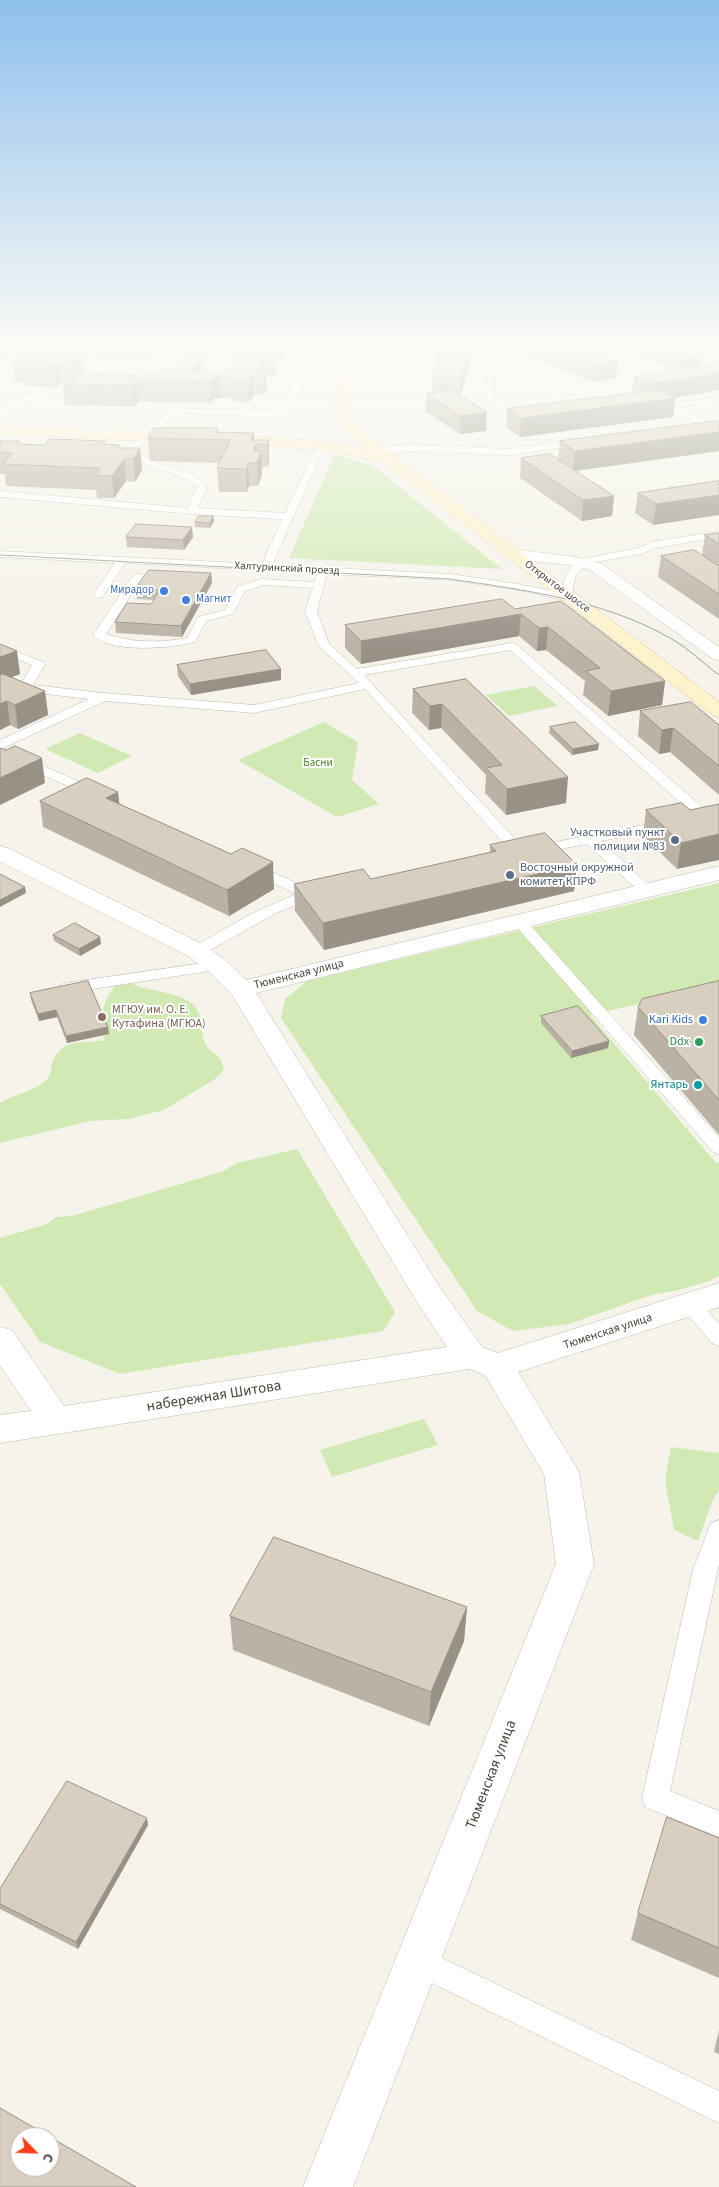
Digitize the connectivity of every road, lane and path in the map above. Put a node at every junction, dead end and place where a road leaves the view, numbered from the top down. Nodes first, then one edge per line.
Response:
1 (135, 448) edge
2 (323, 448) edge
3 (337, 448) edge
4 (410, 448) edge
5 (412, 448) edge
6 (540, 448) edge
7 (376, 450) joint
8 (396, 463) junction
9 (0, 494) edge
10 (192, 511) junction
11 (290, 516) junction
12 (719, 534) edge
13 (0, 548) edge
14 (0, 554) edge
15 (513, 554) junction
16 (122, 560) junction
17 (580, 562) junction
18 (266, 565) junction
19 (323, 571) junction
20 (138, 576) dead end
21 (319, 585) junction
22 (98, 595) dead end
23 (570, 597) junction
24 (0, 648) edge
25 (719, 655) edge
26 (356, 673) junction
27 (719, 684) edge
28 (368, 685) junction
29 (692, 690) junction
30 (103, 697) junction
31 (719, 711) edge
32 (0, 745) edge
33 (0, 751) edge
34 (107, 800) edge
35 (590, 839) junction
36 (520, 853) junction
37 (1, 855) edge
38 (501, 856) edge
39 (238, 861) edge
40 (719, 873) edge
41 (335, 888) edge
42 (646, 891) junction
43 (308, 894) junction
44 (519, 922) junction
45 (196, 951) junction
46 (217, 966) junction
47 (240, 989) junction
48 (58, 990) edge
49 (719, 1148) edge
50 (705, 1300) edge
51 (0, 1338) edge
52 (719, 1338) edge
53 (483, 1361) junction
54 (56, 1421) junction
55 (0, 1429) edge
56 (719, 1530) edge
57 (719, 1824) edge
58 (419, 1962) junction
59 (719, 2107) edge
60 (328, 2187) edge

1 - 10 lane
2 - 11 lane
3 - 8 main road
4 - 7 lane
5 - 6 lane
7 - 8 main road, Открытое шоссе
8 - 15 main road, Открытое шоссе
9 - 10 lane
10 - 11 lane
11 - 18 lane
12 - 17 lane
13 - 18 lane
14 - 16 lane, Халтуринский проезд
15 - 17 street
15 - 23 main road, Открытое шоссе
16 - 18 lane, Халтуринский проезд
16 - 22 lane
17 - 23 lane
17 - 25 street
18 - 19 lane, Халтуринский проезд
19 - 21 lane
19 - 23 lane, Халтуринский проезд
20 - 21 lane
21 - 26 lane
23 - 29 main road, Открытое шоссе
24 - 30 lane
26 - 28 lane
26 - 35 lane
27 - 29 main road
28 - 30 lane
28 - 36 lane
29 - 31 main road, Открытое шоссе
30 - 32 lane
33 - 34 lane
35 - 36 lane
35 - 42 lane
36 - 38 lane
37 - 45 street
39 - 43 lane
40 - 42 street, Тюменская улица
41 - 43 lane
42 - 44 street, Тюменская улица
43 - 45 lane
44 - 47 street, Тюменская улица
44 - 49 lane
45 - 46 street
46 - 47 street
46 - 48 lane
47 - 53 street, Тюменская улица
50 - 52 lane
50 - 53 street, Тюменская улица
51 - 54 street
53 - 54 street, набережная Шитова
53 - 58 street, Тюменская улица
54 - 55 street, набережная Шитова
56 - 57 lane
58 - 59 lane
58 - 60 street, Тюменская улица

